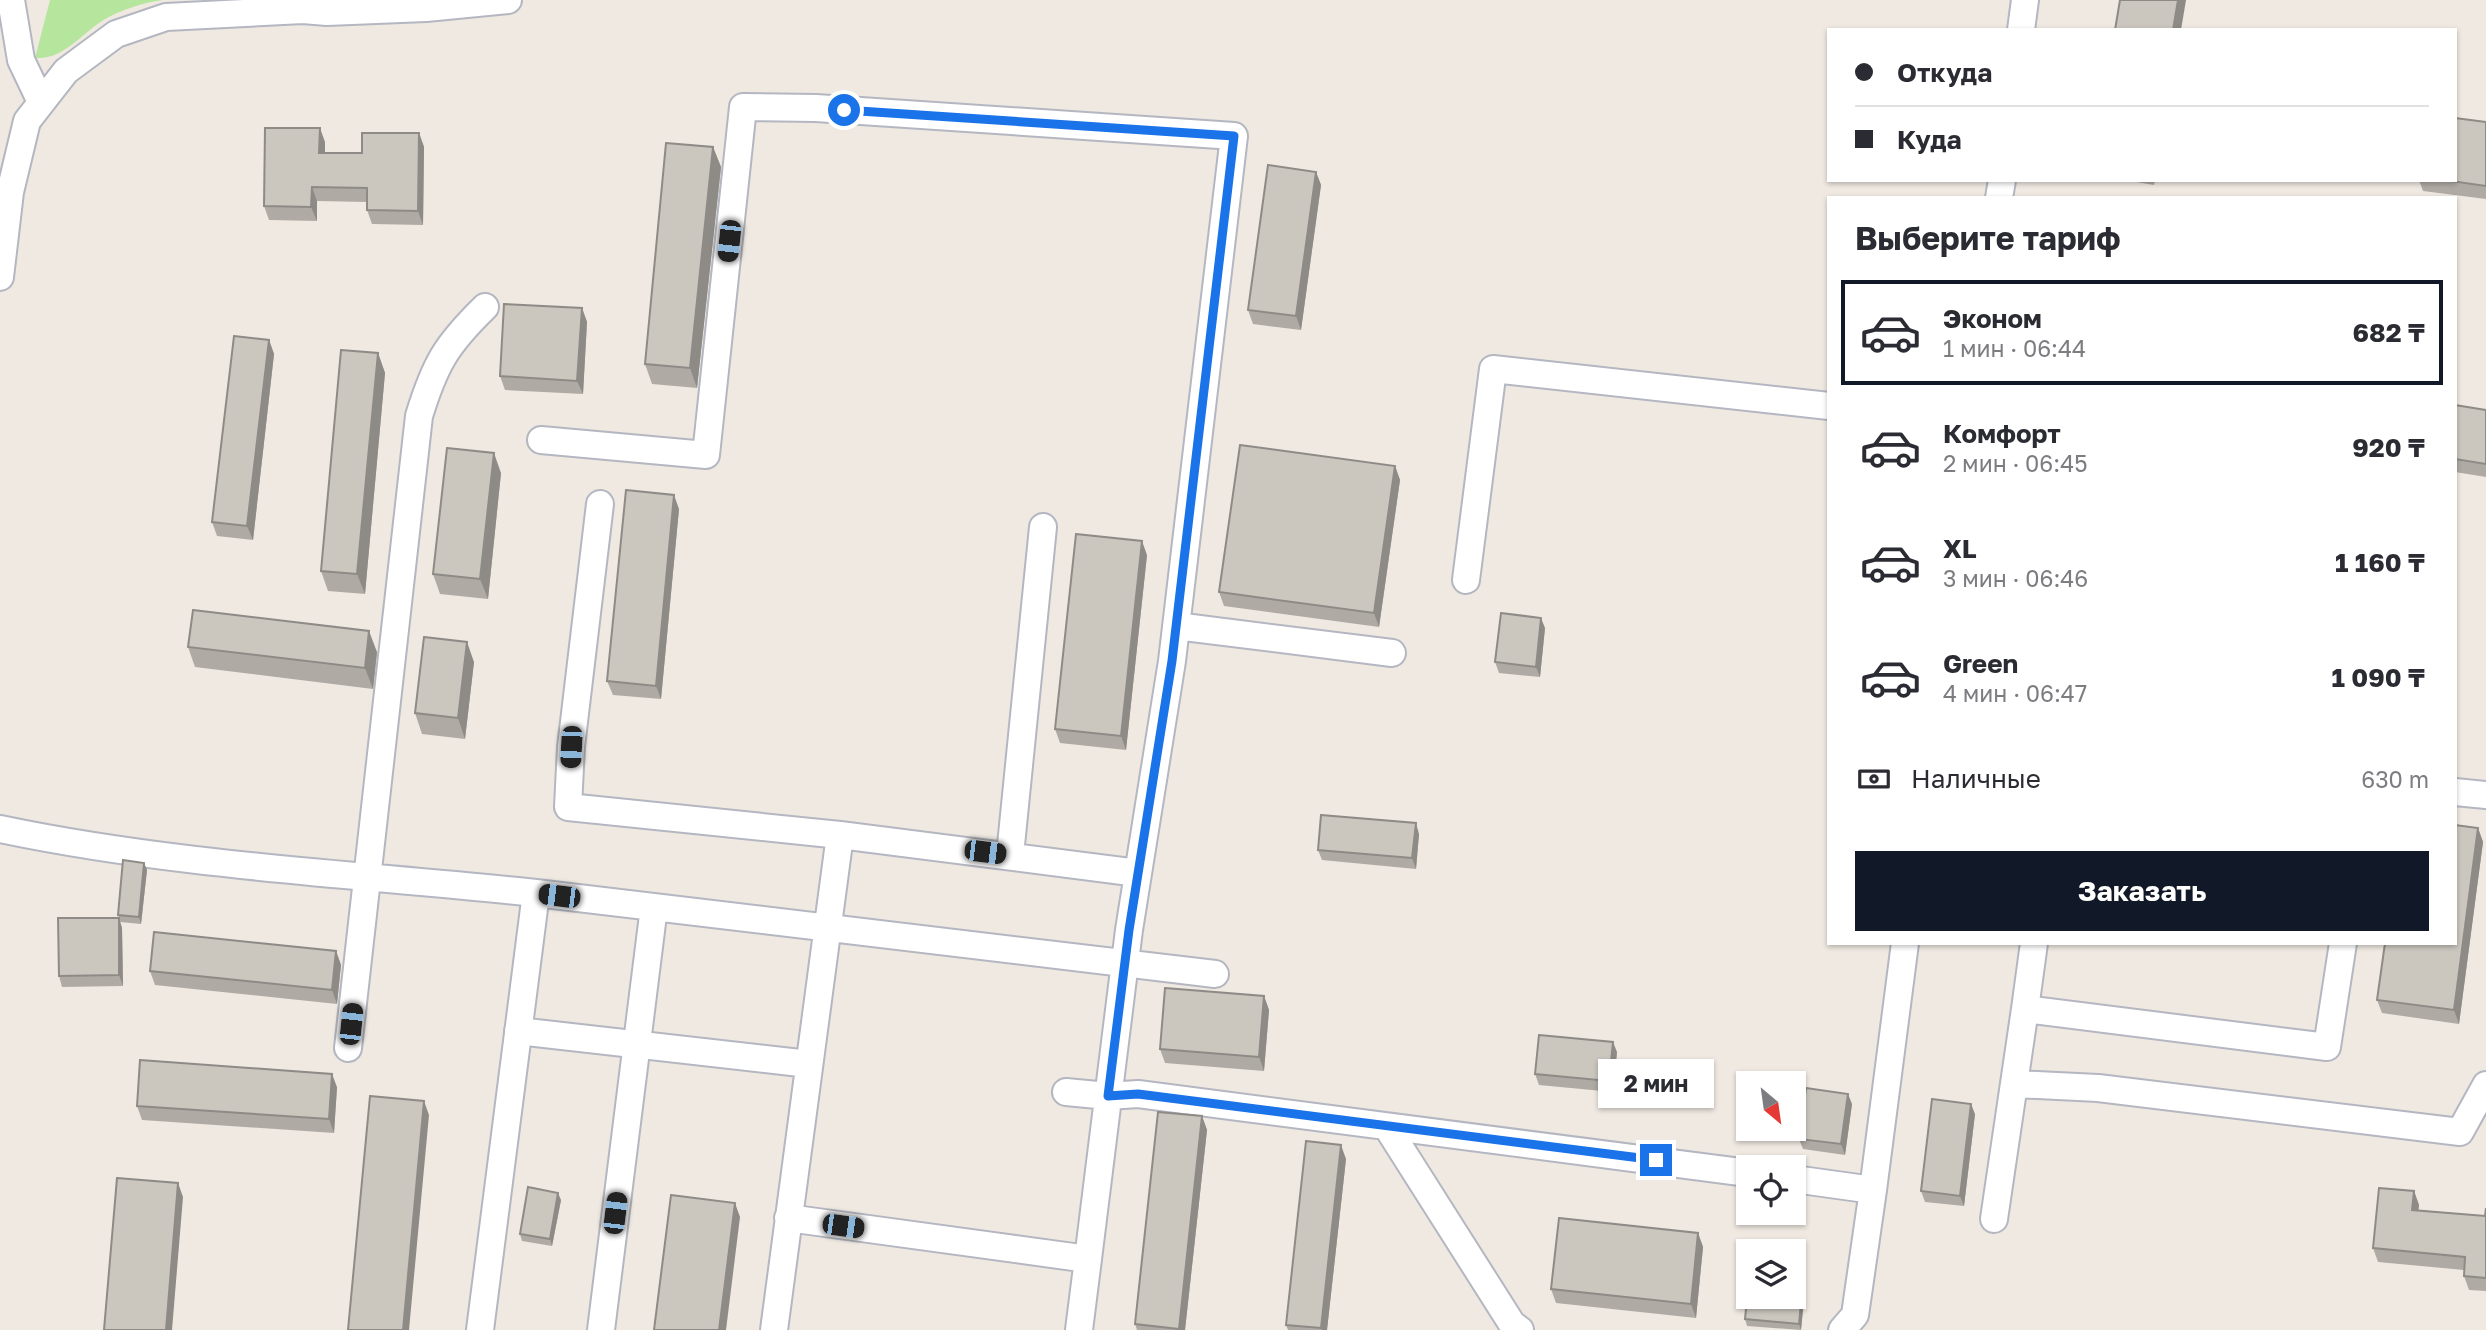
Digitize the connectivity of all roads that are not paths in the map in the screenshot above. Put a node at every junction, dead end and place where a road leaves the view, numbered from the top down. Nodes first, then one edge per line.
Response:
1 (11, 0) edge
2 (508, 0) edge
3 (2025, 0) edge
4 (294, 5) edge
5 (2021, 28) edge
6 (41, 103) junction
7 (0, 277) edge
8 (485, 307) dead end
9 (1827, 406) edge
10 (541, 440) dead end
11 (600, 503) dead end
12 (1043, 527) dead end
13 (1466, 580) dead end
14 (1176, 626) junction
15 (1392, 653) dead end
16 (2457, 792) edge
17 (2486, 795) edge
18 (0, 829) edge
19 (840, 835) junction
20 (1010, 855) junction
21 (1138, 873) junction
22 (366, 875) junction
23 (536, 893) junction
24 (654, 907) junction
25 (827, 929) junction
26 (1905, 945) edge
27 (2034, 945) edge
28 (2343, 945) edge
29 (1125, 965) junction
30 (1215, 974) dead end
31 (2025, 1009) junction
32 (518, 1031) junction
33 (636, 1044) junction
34 (348, 1048) dead end
35 (809, 1064) junction
36 (2014, 1084) junction
37 (2486, 1085) edge
38 (1066, 1092) dead end
39 (1108, 1096) junction
40 (1387, 1127) junction
41 (1736, 1171) edge
42 (1806, 1181) edge
43 (1873, 1191) junction
44 (788, 1218) junction
45 (1994, 1219) dead end
46 (1088, 1259) junction
47 (480, 1330) edge
48 (601, 1330) edge
49 (774, 1330) edge
50 (1079, 1330) edge
51 (1520, 1330) edge
52 (1842, 1330) edge

1 - 6 street
2 - 4 street
3 - 5 street
4 - 6 street
6 - 7 street
8 - 22 street
9 - 13 street
10 - 14 street
11 - 19 street
12 - 20 street
14 - 15 street
14 - 21 street
16 - 17 street
18 - 22 street
19 - 20 street
19 - 25 street
20 - 21 street
21 - 29 street
22 - 23 street
22 - 34 street
23 - 24 street
23 - 32 street
24 - 25 street
24 - 33 street
25 - 29 street
25 - 35 street
26 - 43 street
27 - 31 street
28 - 31 street
29 - 30 street
29 - 39 street
31 - 36 street
32 - 33 street
32 - 47 street
33 - 35 street
33 - 48 street
35 - 44 street
36 - 37 street
36 - 45 street
38 - 39 street
39 - 40 street
39 - 46 street
40 - 41 street
40 - 51 street
42 - 43 street
43 - 52 street
44 - 46 street
44 - 49 street
46 - 50 street

